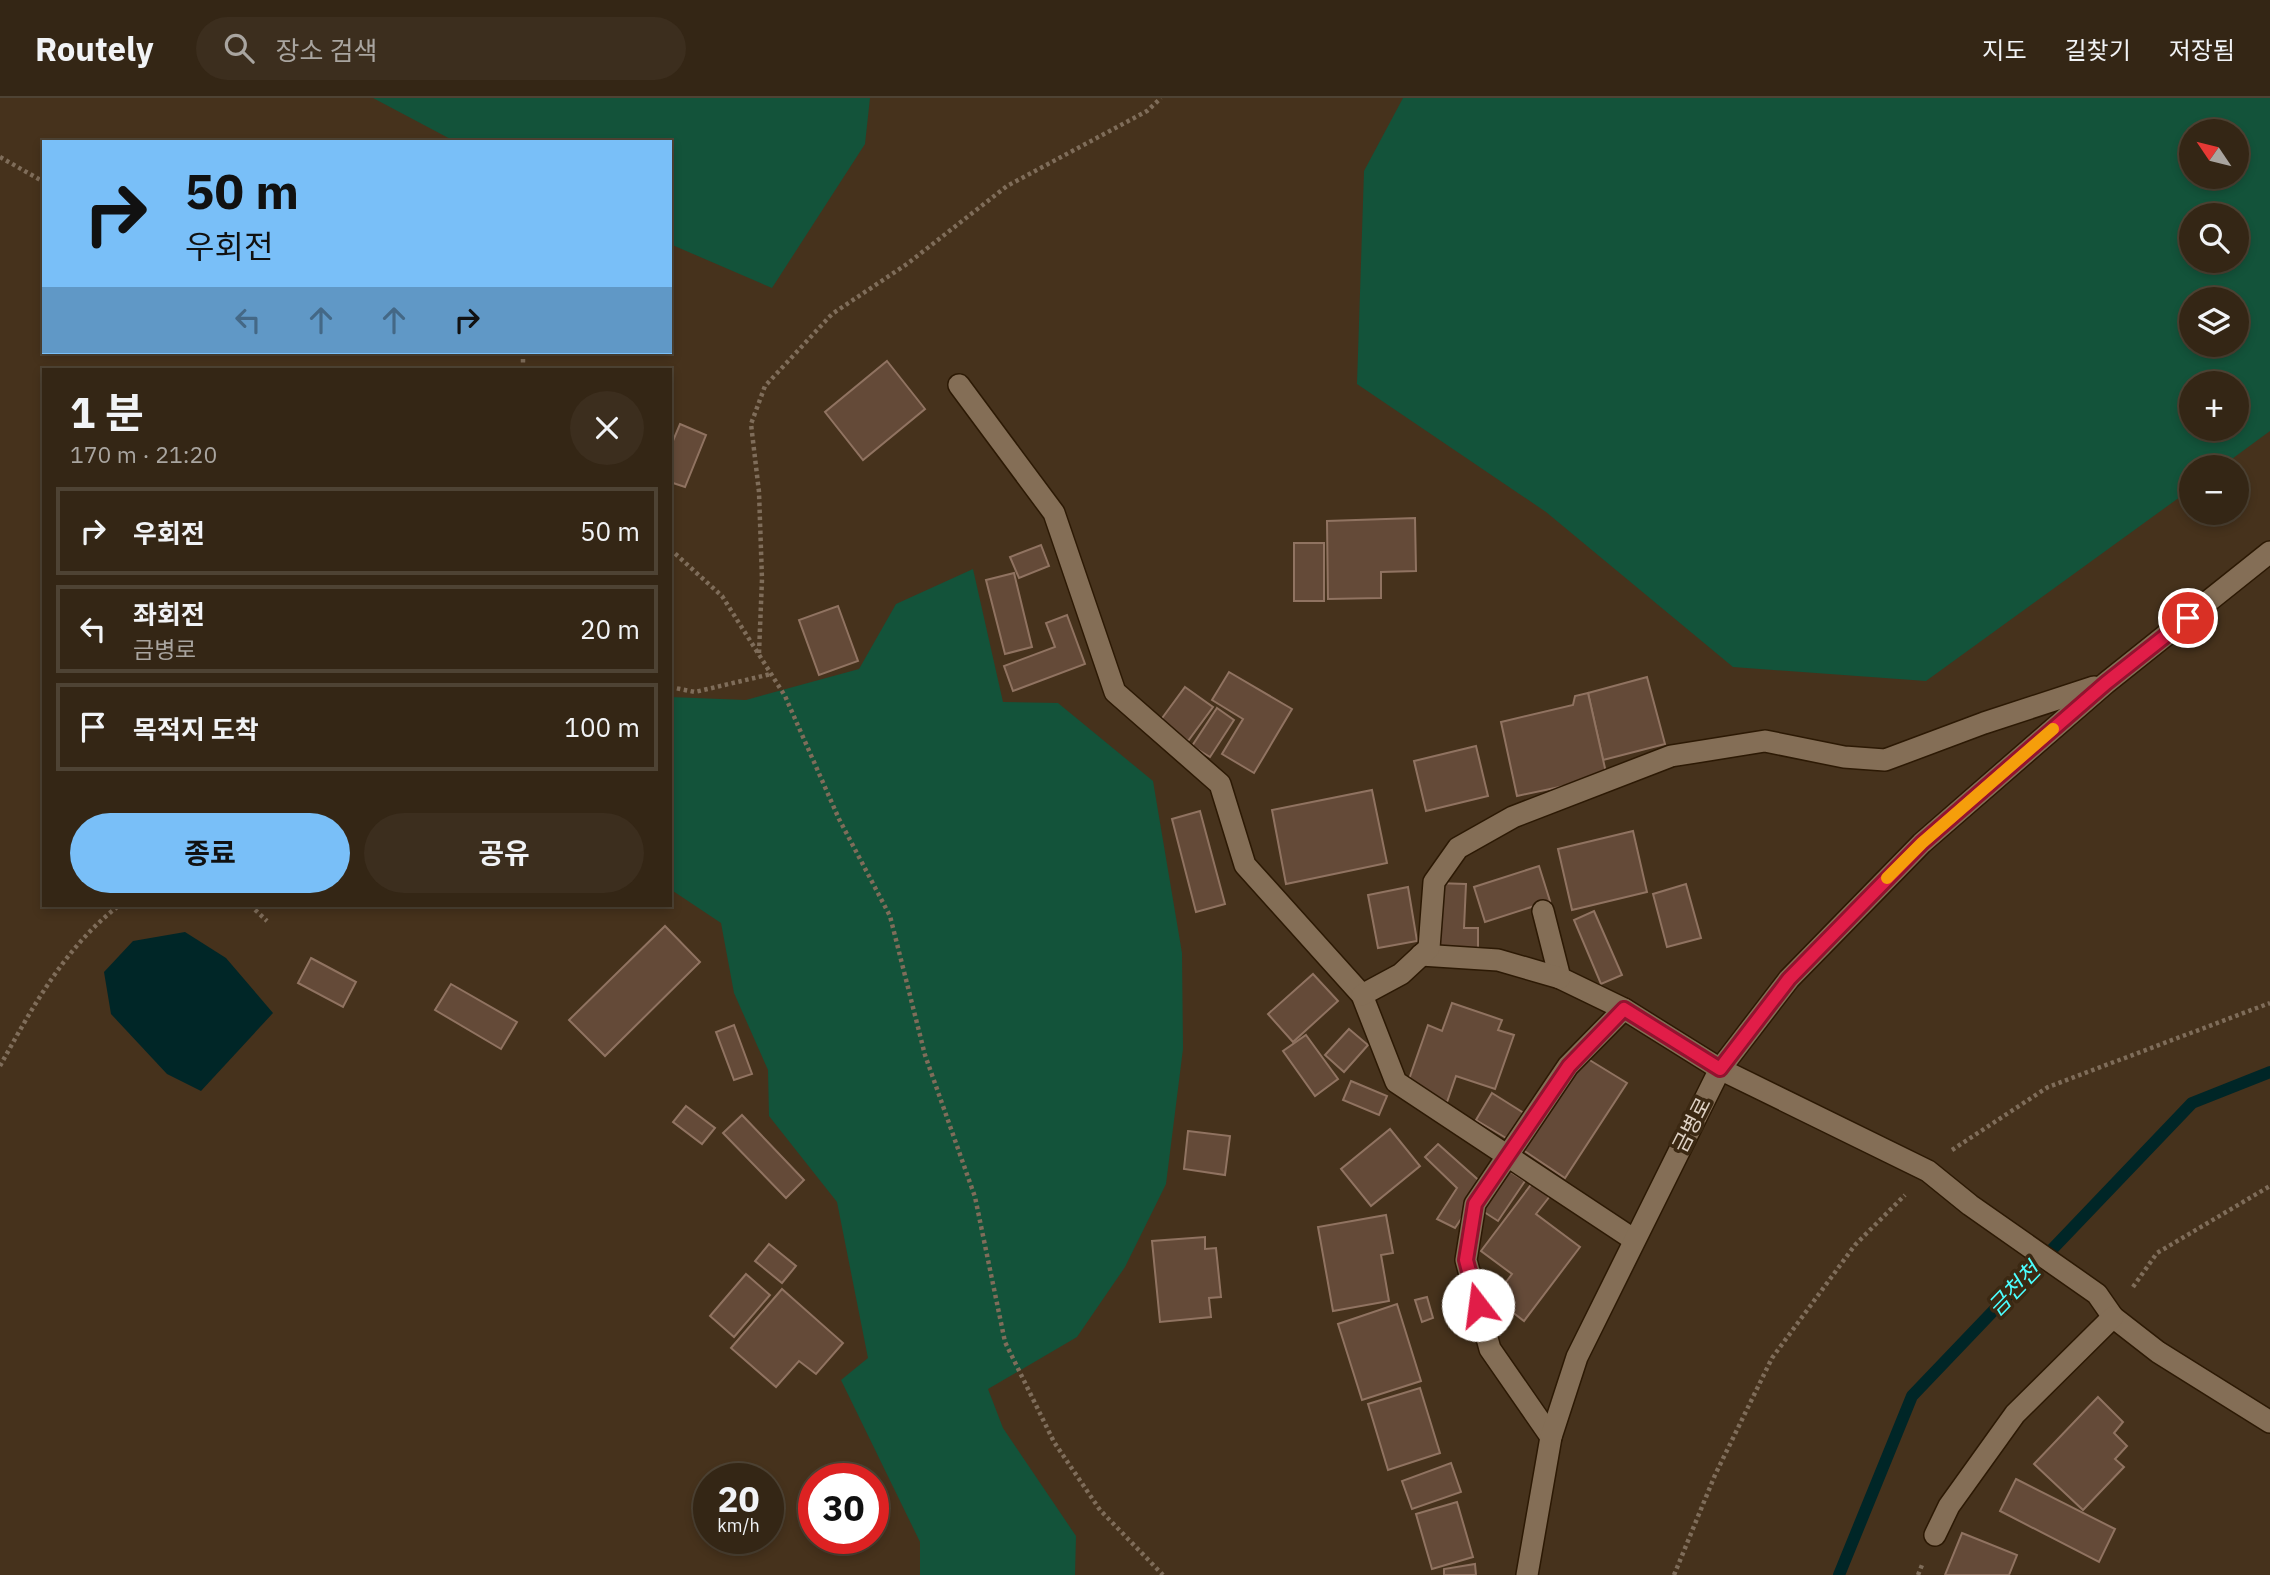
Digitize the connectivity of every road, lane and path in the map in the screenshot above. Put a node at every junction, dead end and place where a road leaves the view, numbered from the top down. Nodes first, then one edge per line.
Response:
1 (1161, 98) edge
2 (0, 158) edge
3 (42, 181) edge
4 (959, 385) dead end
5 (672, 551) edge
6 (2270, 552) edge
7 (759, 654) junction
8 (771, 674) junction
9 (2106, 683) junction
10 (672, 688) edge
11 (117, 907) edge
12 (252, 907) edge
13 (1543, 911) dead end
14 (267, 921) dead end
15 (1421, 955) junction
16 (1560, 978) junction
17 (1362, 995) junction
18 (2270, 1003) edge
19 (1624, 1009) junction
20 (0, 1066) edge
21 (1720, 1069) junction
22 (1507, 1158) junction
23 (1928, 1171) junction
24 (2270, 1186) edge
25 (1633, 1239) junction
26 (2113, 1317) junction
27 (2270, 1422) edge
28 (1550, 1437) junction
29 (1935, 1535) dead end
30 (1164, 1575) edge
31 (1527, 1575) edge
32 (1674, 1575) edge

1 - 7 path
2 - 3 path
4 - 17 street
5 - 7 path
6 - 9 street, 금병로
7 - 8 path
8 - 10 path
8 - 30 path
9 - 15 street
9 - 21 street, 금병로
11 - 20 path
12 - 14 path
13 - 16 street
15 - 16 street
15 - 17 street
16 - 19 street
17 - 22 street
18 - 23 path
19 - 21 street
19 - 22 street
21 - 23 street
21 - 25 street, 금병로
22 - 25 street
22 - 28 street
23 - 26 street
23 - 32 path
24 - 26 path
25 - 28 street, 금병로
26 - 27 street
26 - 29 street
28 - 31 street, 금병로

